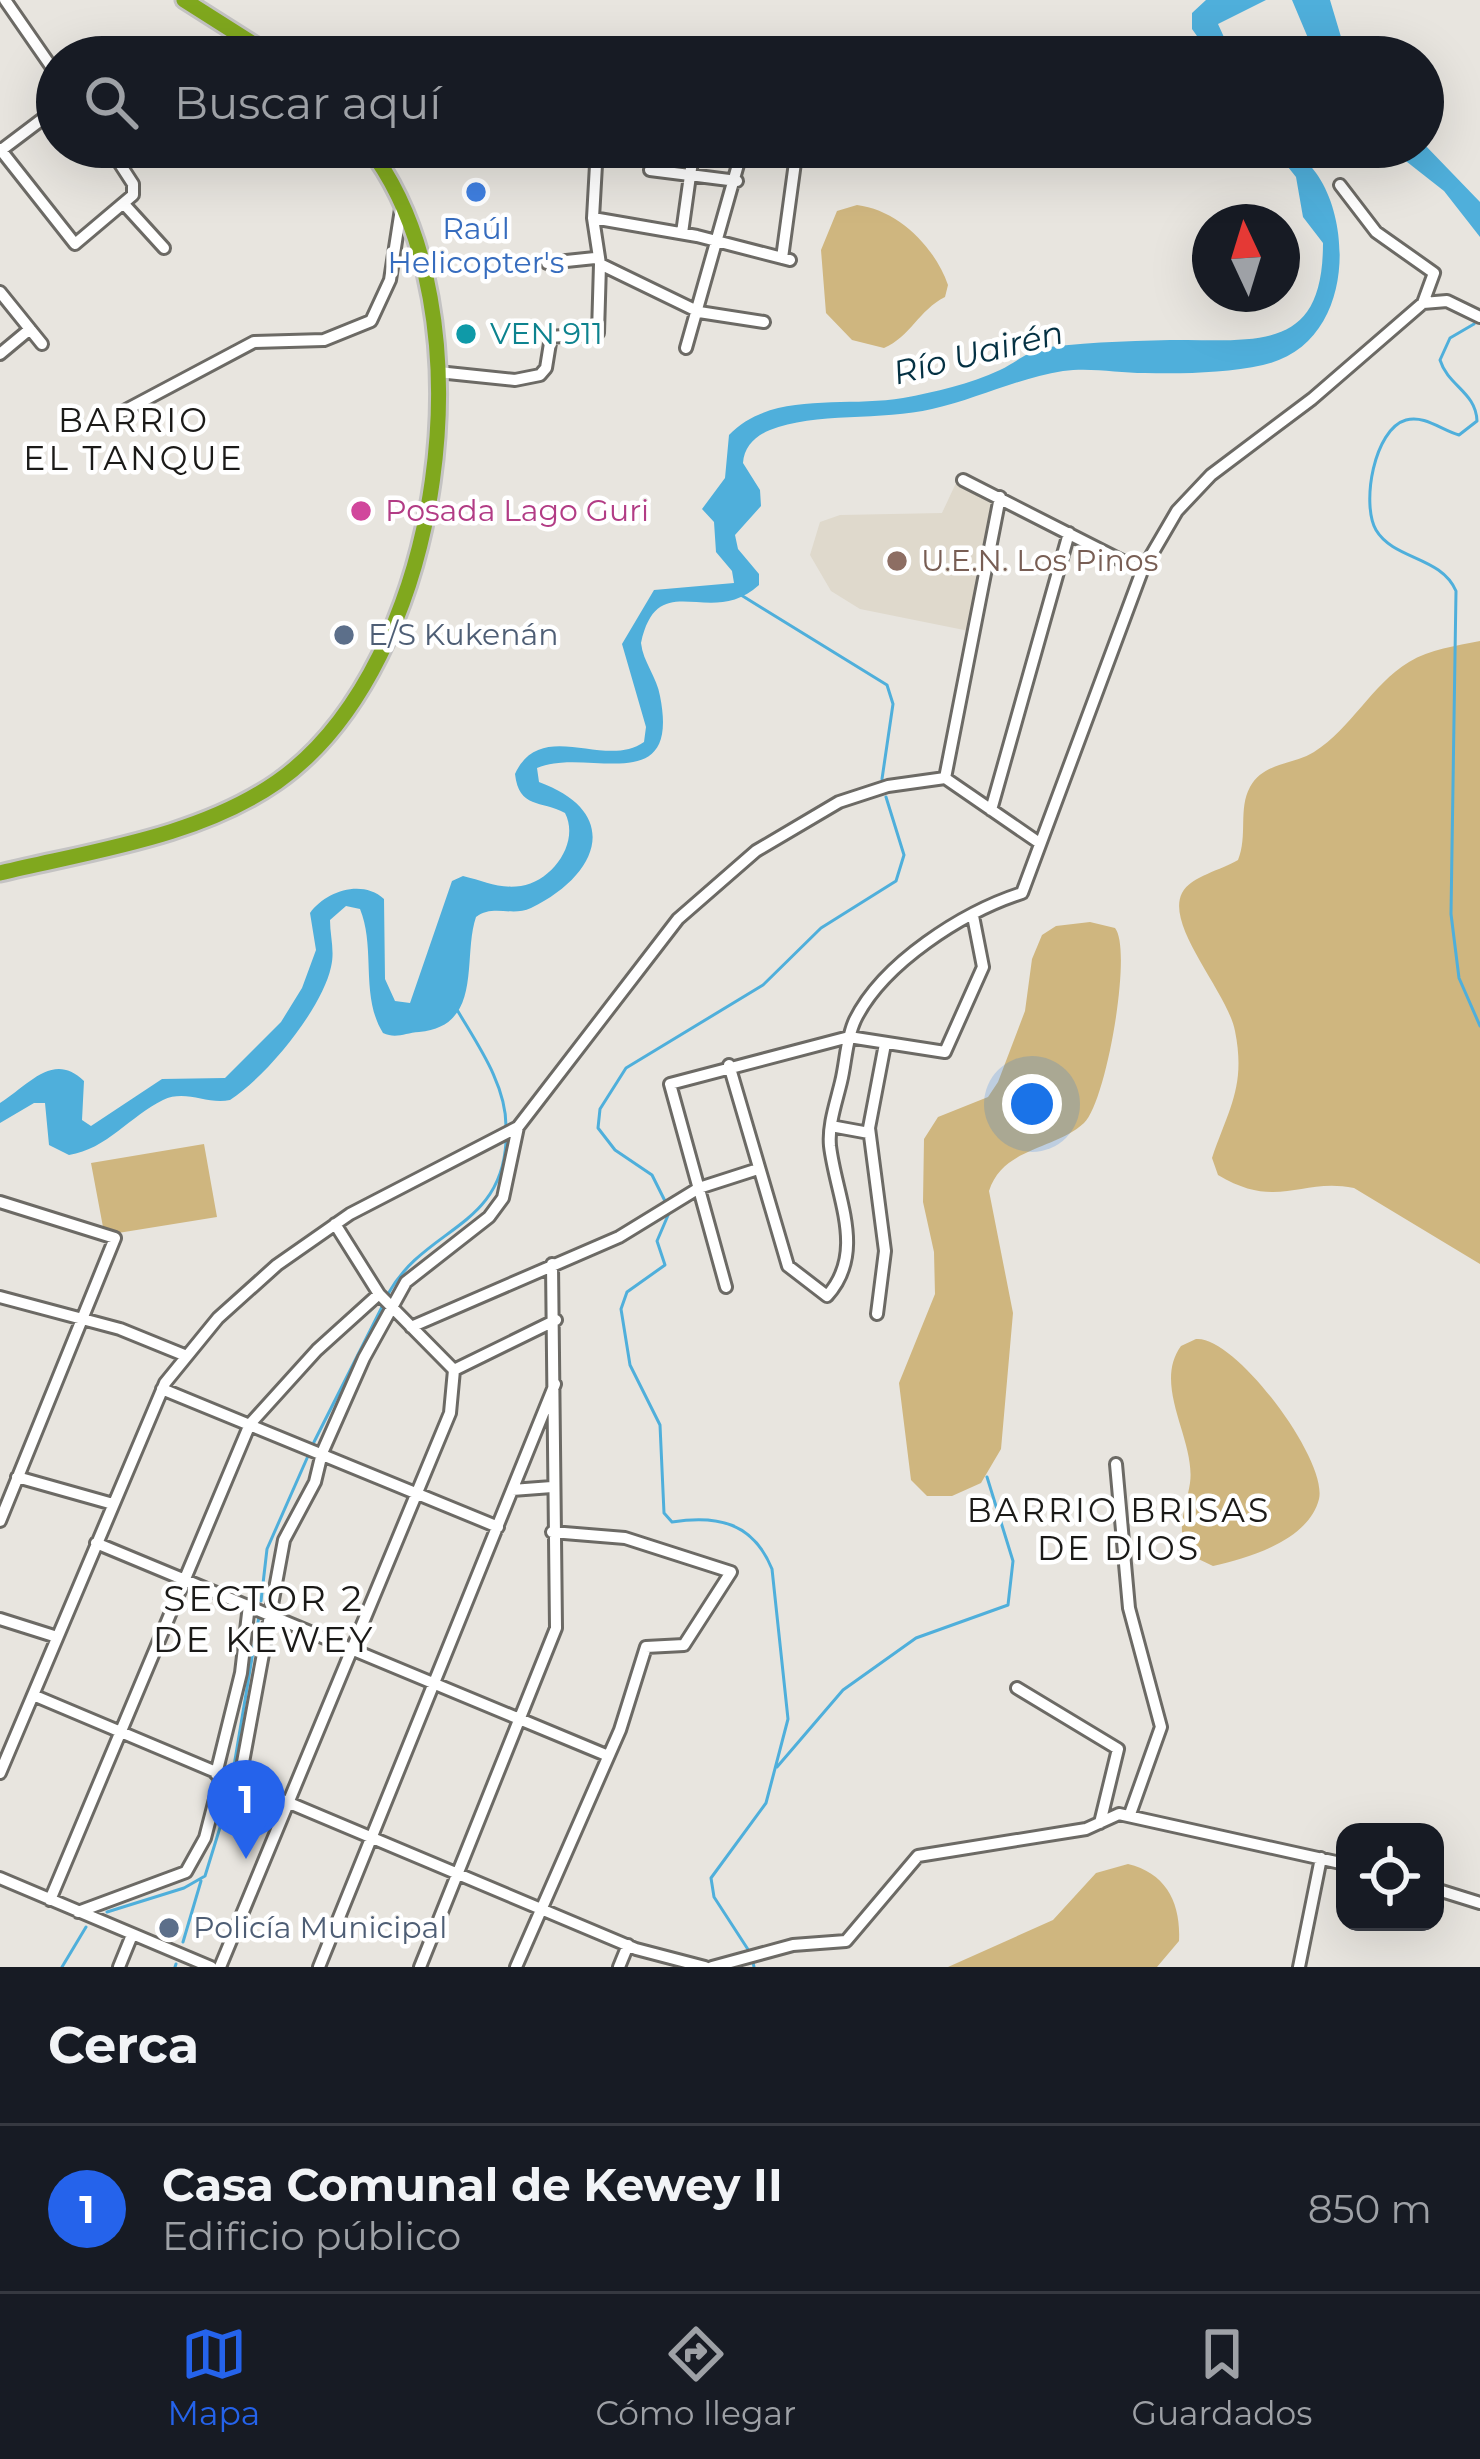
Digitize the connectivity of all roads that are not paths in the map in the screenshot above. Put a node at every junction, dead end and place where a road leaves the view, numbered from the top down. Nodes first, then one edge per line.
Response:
1 (5, 0) edge
2 (184, 0) edge
3 (241, 36) edge
4 (36, 45) edge
5 (36, 123) edge
6 (0, 150) edge
7 (122, 168) edge
8 (380, 168) edge
9 (596, 168) edge
10 (691, 168) edge
11 (739, 168) edge
12 (794, 168) edge
13 (650, 170) dead end
14 (690, 175) junction
15 (736, 181) junction
16 (1340, 185) dead end
17 (124, 205) junction
18 (401, 205) junction
19 (593, 218) junction
20 (682, 233) junction
21 (718, 241) junction
22 (164, 248) dead end
23 (598, 261) junction
24 (547, 262) dead end
25 (0, 292) edge
26 (1423, 302) junction
27 (696, 311) junction
28 (1480, 317) edge
29 (764, 322) dead end
30 (30, 329) junction
31 (42, 344) dead end
32 (686, 348) dead end
33 (0, 354) edge
34 (438, 372) junction
35 (124, 411) dead end
36 (963, 480) dead end
37 (1000, 497) junction
38 (1069, 533) junction
39 (1142, 572) junction
40 (945, 778) junction
41 (991, 810) junction
42 (1038, 842) junction
43 (0, 873) edge
44 (973, 916) junction
45 (849, 1037) junction
46 (885, 1044) junction
47 (729, 1065) junction
48 (830, 1126) junction
49 (518, 1127) junction
50 (869, 1133) junction
51 (758, 1169) junction
52 (699, 1188) junction
53 (0, 1202) edge
54 (335, 1224) junction
55 (553, 1264) junction
56 (726, 1287) dead end
57 (379, 1294) junction
58 (0, 1297) edge
59 (392, 1307) junction
60 (877, 1314) dead end
61 (82, 1318) junction
62 (556, 1320) junction
63 (411, 1328) junction
64 (184, 1355) junction
65 (454, 1370) junction
66 (556, 1381) junction
67 (163, 1389) junction
68 (250, 1424) junction
69 (322, 1453) junction
70 (1116, 1464) dead end
71 (17, 1477) junction
72 (553, 1487) junction
73 (512, 1490) junction
74 (413, 1492) junction
75 (113, 1504) junction
76 (0, 1521) edge
77 (498, 1527) junction
78 (552, 1532) junction
79 (96, 1544) junction
80 (182, 1578) junction
81 (249, 1605) junction
82 (270, 1613) junction
83 (0, 1619) edge
84 (57, 1636) junction
85 (353, 1647) junction
86 (437, 1681) junction
87 (1017, 1688) dead end
88 (33, 1695) junction
89 (520, 1717) junction
90 (119, 1735) junction
91 (606, 1755) junction
92 (0, 1773) edge
93 (219, 1775) junction
94 (239, 1784) junction
95 (287, 1805) junction
96 (1130, 1814) junction
97 (1100, 1823) junction
98 (371, 1841) junction
99 (1321, 1858) junction
100 (1336, 1862) edge
101 (457, 1875) junction
102 (0, 1879) edge
103 (1444, 1892) edge
104 (50, 1900) junction
105 (1480, 1903) edge
106 (543, 1910) junction
107 (78, 1912) junction
108 (132, 1934) junction
109 (628, 1946) junction
110 (119, 1967) edge
111 (216, 1967) edge
112 (319, 1967) edge
113 (420, 1967) edge
114 (517, 1967) edge
115 (619, 1967) edge
116 (708, 1967) edge
117 (1299, 1967) edge

1 - 4 street
2 - 3 highway
5 - 6 street
6 - 17 street
7 - 17 street
8 - 18 highway
9 - 19 street
10 - 14 street
11 - 15 street
12 - 21 street
13 - 14 street
14 - 15 street
14 - 20 street
15 - 21 street
16 - 26 street
17 - 22 street
18 - 34 highway
18 - 35 street
19 - 20 street
19 - 23 street
20 - 21 street
21 - 27 street
23 - 24 street
23 - 27 street
23 - 34 street
25 - 30 street
26 - 28 street
26 - 39 street
27 - 29 street
27 - 32 street
30 - 31 street
30 - 33 street
34 - 43 highway
36 - 37 street
37 - 38 street
37 - 40 street
38 - 39 street
38 - 41 street
39 - 42 street
40 - 41 street
40 - 49 street
41 - 42 street
42 - 44 street
44 - 45 street
44 - 46 street
45 - 46 street
45 - 47 street
45 - 48 street
46 - 50 street
47 - 51 street
47 - 52 street
48 - 50 street
48 - 51 street
49 - 54 street
49 - 59 street
50 - 60 street
51 - 52 street
52 - 55 street
52 - 56 street
53 - 61 street
54 - 57 street
54 - 64 street
55 - 62 street
55 - 63 street
57 - 59 street
57 - 68 street
58 - 61 street
59 - 63 street
59 - 69 street
61 - 64 street
61 - 71 street
62 - 65 street
62 - 66 street
63 - 65 street
64 - 67 street
65 - 74 street
66 - 72 street
66 - 73 street
67 - 68 street
67 - 75 street
68 - 69 street
68 - 80 street
69 - 74 street
69 - 82 street
70 - 96 street
71 - 75 street
71 - 76 street
72 - 73 street
72 - 78 street
73 - 77 street
74 - 77 street
74 - 85 street
75 - 79 street
77 - 86 street
78 - 89 street
78 - 91 street
79 - 80 street
79 - 84 street
80 - 81 street
80 - 90 street
81 - 82 street
81 - 93 street
82 - 85 street
82 - 94 street
83 - 84 street
84 - 88 street
85 - 86 street
85 - 95 street
86 - 89 street
86 - 98 street
87 - 97 street
88 - 90 street
88 - 92 street
89 - 91 street
89 - 101 street
90 - 93 street
90 - 104 street
91 - 106 street
93 - 94 street
93 - 107 street
94 - 95 street
95 - 98 street
95 - 111 street
96 - 97 street
96 - 99 street
97 - 116 street
98 - 101 street
98 - 112 street
99 - 100 street
99 - 117 street
101 - 106 street
101 - 113 street
102 - 104 street
103 - 105 street
104 - 107 street
106 - 109 street
106 - 114 street
107 - 108 street
108 - 110 street
108 - 111 street
109 - 115 street
109 - 116 street

